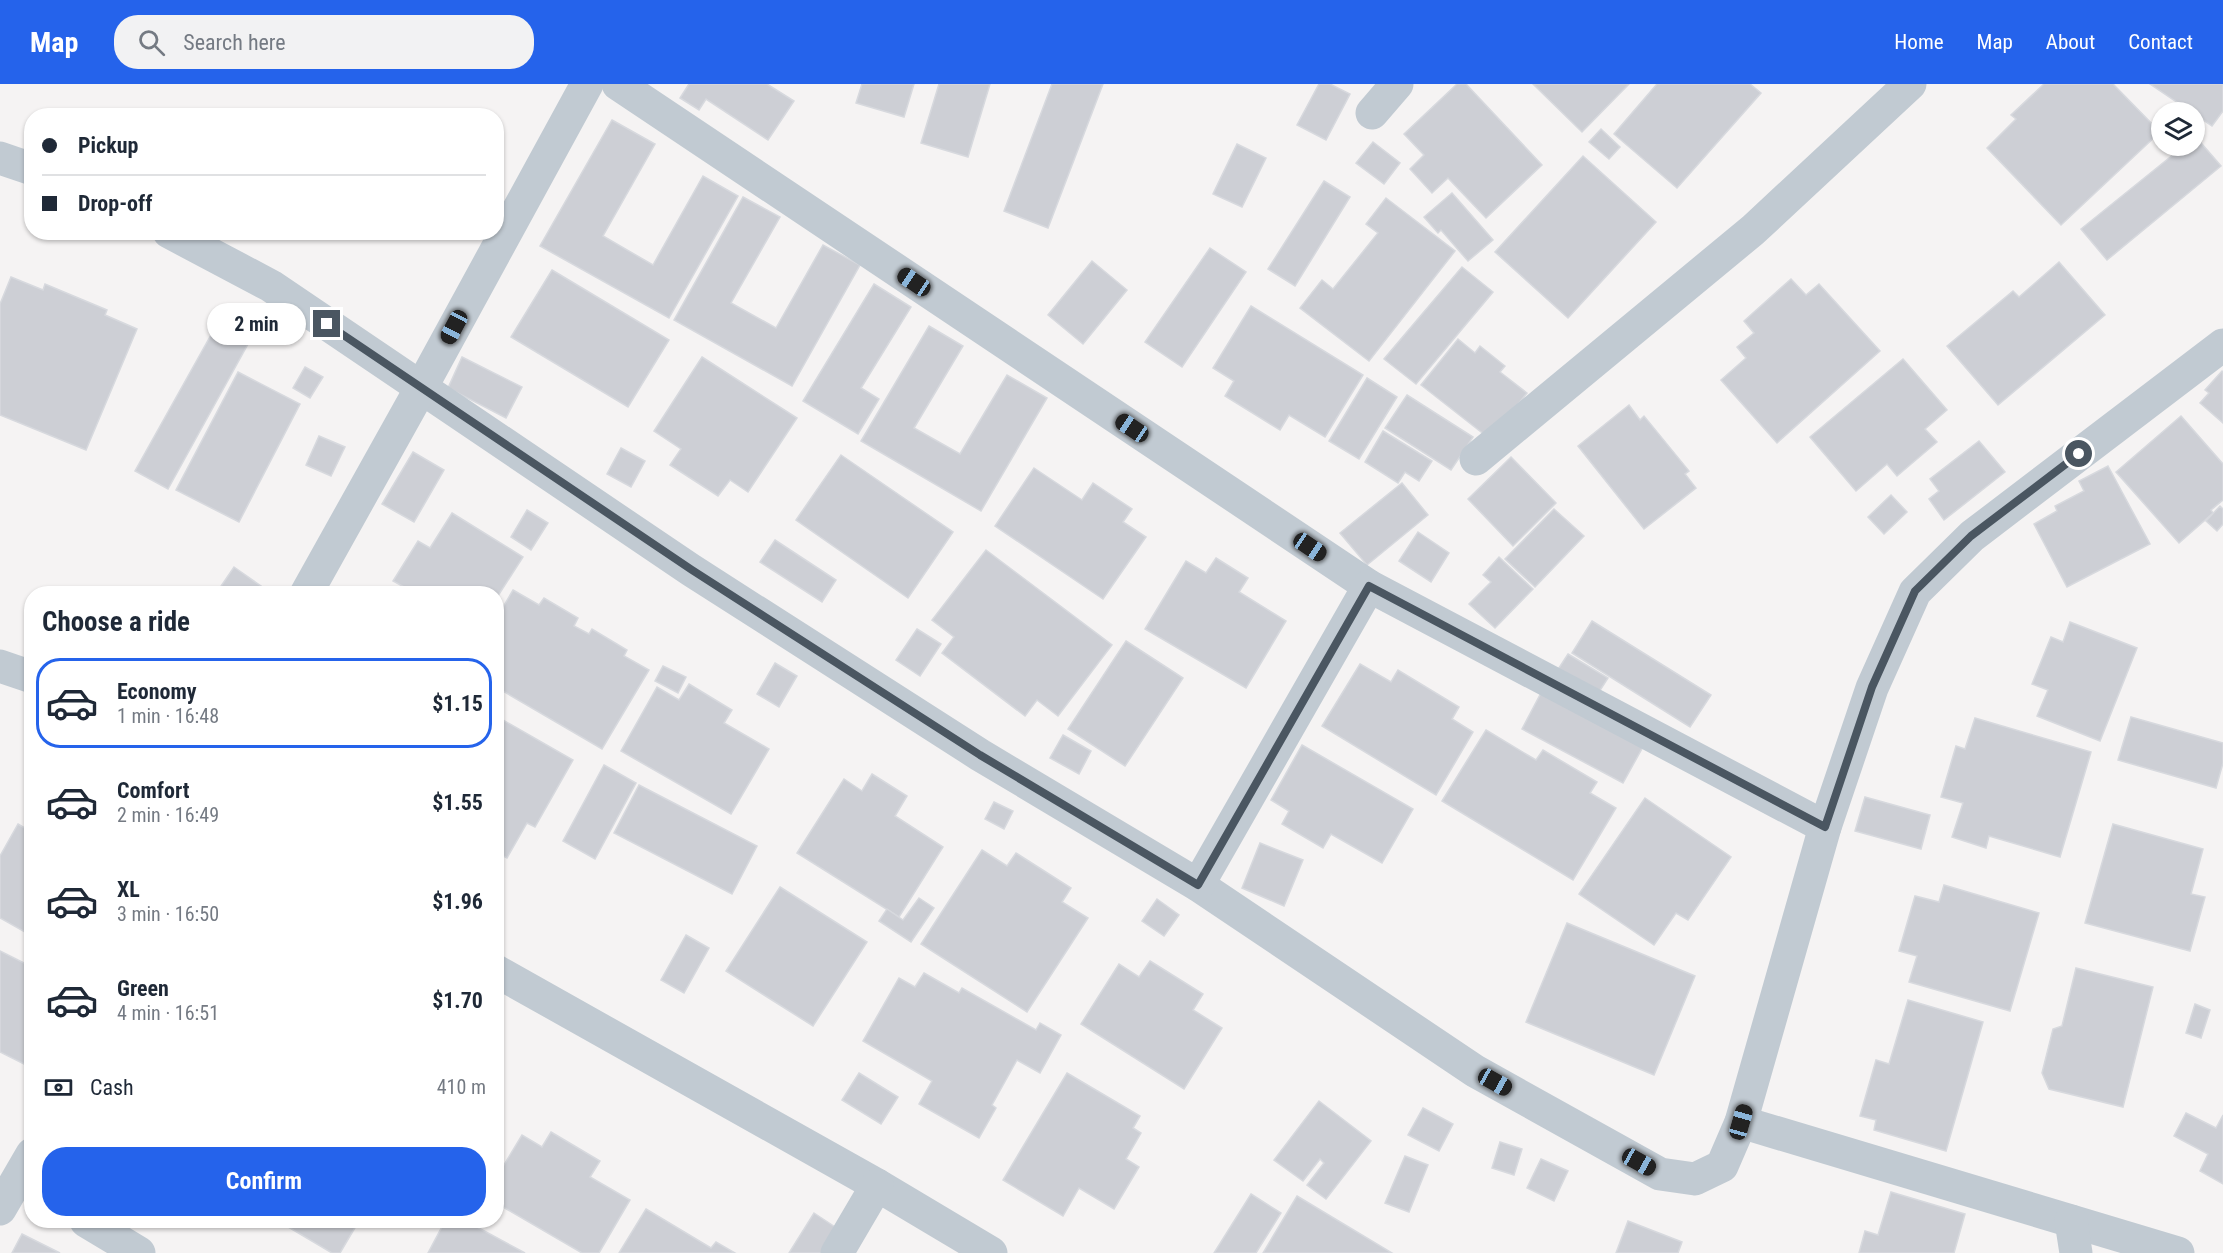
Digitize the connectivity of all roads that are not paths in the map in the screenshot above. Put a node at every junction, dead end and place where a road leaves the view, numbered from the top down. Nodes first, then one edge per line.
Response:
1 (587, 84) edge
2 (618, 84) edge
3 (1396, 84) edge
4 (1910, 84) edge
5 (1372, 113) dead end
6 (0, 158) edge
7 (24, 166) edge
8 (504, 236) edge
9 (184, 240) edge
10 (502, 240) edge
11 (2223, 345) edge
12 (421, 388) junction
13 (1476, 459) dead end
14 (310, 586) edge
15 (1369, 586) junction
16 (0, 666) edge
17 (24, 674) edge
18 (1825, 827) junction
19 (1198, 885) junction
20 (504, 975) edge
21 (1741, 1122) junction
22 (20, 1173) edge
23 (877, 1185) junction
24 (0, 1209) edge
25 (2071, 1221) junction
26 (98, 1228) edge
27 (139, 1253) edge
28 (837, 1253) edge
29 (991, 1253) edge
30 (2076, 1253) edge
31 (2178, 1253) edge

1 - 8 street
2 - 15 street
3 - 5 street
4 - 13 street
6 - 7 street
9 - 12 street
10 - 12 street
11 - 18 street
12 - 14 street
12 - 19 street
15 - 18 street
15 - 19 street
16 - 17 street
18 - 21 street
19 - 21 street
20 - 23 street
21 - 25 street
22 - 24 street
23 - 28 street
23 - 29 street
25 - 30 street
25 - 31 street
26 - 27 street

